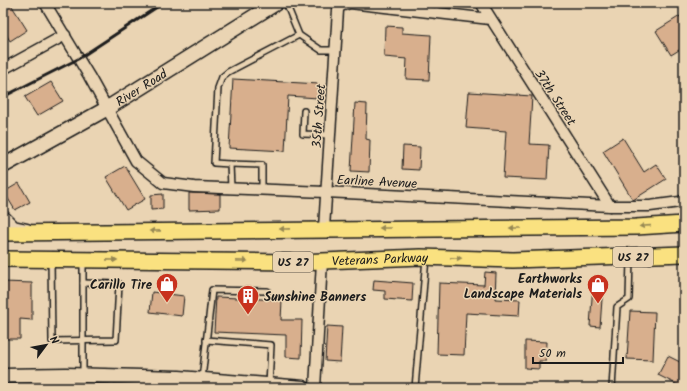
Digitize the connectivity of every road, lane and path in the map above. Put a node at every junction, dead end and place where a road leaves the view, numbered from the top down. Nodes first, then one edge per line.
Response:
1 (45, 3) edge
2 (276, 3) edge
3 (286, 3) edge
4 (481, 3) edge
5 (490, 19) junction
6 (65, 35) junction
7 (299, 35) junction
8 (335, 50) junction
9 (3, 69) edge
10 (106, 109) junction
11 (304, 110) dead end
12 (329, 135) junction
13 (230, 164) junction
14 (3, 166) edge
15 (231, 188) junction
16 (262, 189) junction
17 (325, 192) junction
18 (684, 200) edge
19 (610, 206) junction
20 (3, 218) edge
21 (684, 224) edge
22 (324, 228) junction
23 (34, 232) junction
24 (3, 233) edge
25 (684, 254) edge
26 (426, 257) junction
27 (630, 257) junction
28 (3, 259) edge
29 (51, 259) junction
30 (83, 260) junction
31 (322, 261) junction
32 (83, 284) junction
33 (267, 290) dead end
34 (206, 340) junction
35 (83, 342) junction
36 (83, 375) junction
37 (3, 376) edge
38 (202, 380) junction
39 (269, 385) junction
40 (304, 388) edge
41 (315, 388) edge
42 (415, 388) edge
43 (612, 388) edge

1 - 6 street
2 - 10 main road, River Road
3 - 7 lane
4 - 5 street, 37th Street
5 - 8 street, 35th Street
5 - 19 street, 37th Street
6 - 9 street
6 - 10 street
7 - 8 lane
7 - 13 lane
8 - 12 street, 35th Street
10 - 14 main road, River Road
10 - 15 street, Earline Avenue
11 - 12 lane
12 - 17 street, 35th Street
13 - 15 lane
13 - 16 lane
15 - 16 street, Earline Avenue
16 - 17 street, Earline Avenue
17 - 19 street, Earline Avenue
17 - 22 street, 35th Street
18 - 19 street, Earline Avenue
20 - 23 main road
21 -> 22 main road
22 -> 23 main road
23 - 24 main road
25 - 27 main road, Veterans Parkway / US 27
26 -> 27 main road, Veterans Parkway / US 27
26 - 31 main road, Veterans Parkway / US 27
26 - 42 lane
27 - 43 lane
28 - 29 main road, Veterans Parkway / US 27
29 - 30 main road, Veterans Parkway / US 27
29 - 35 lane
30 -> 31 main road, Veterans Parkway / US 27
30 - 32 lane
31 - 41 street
32 - 35 lane
32 - 35 lane
33 - 34 lane
34 - 38 lane
34 - 39 lane
35 - 36 lane
36 - 37 main road
36 - 38 main road
38 - 39 main road
39 - 40 main road

